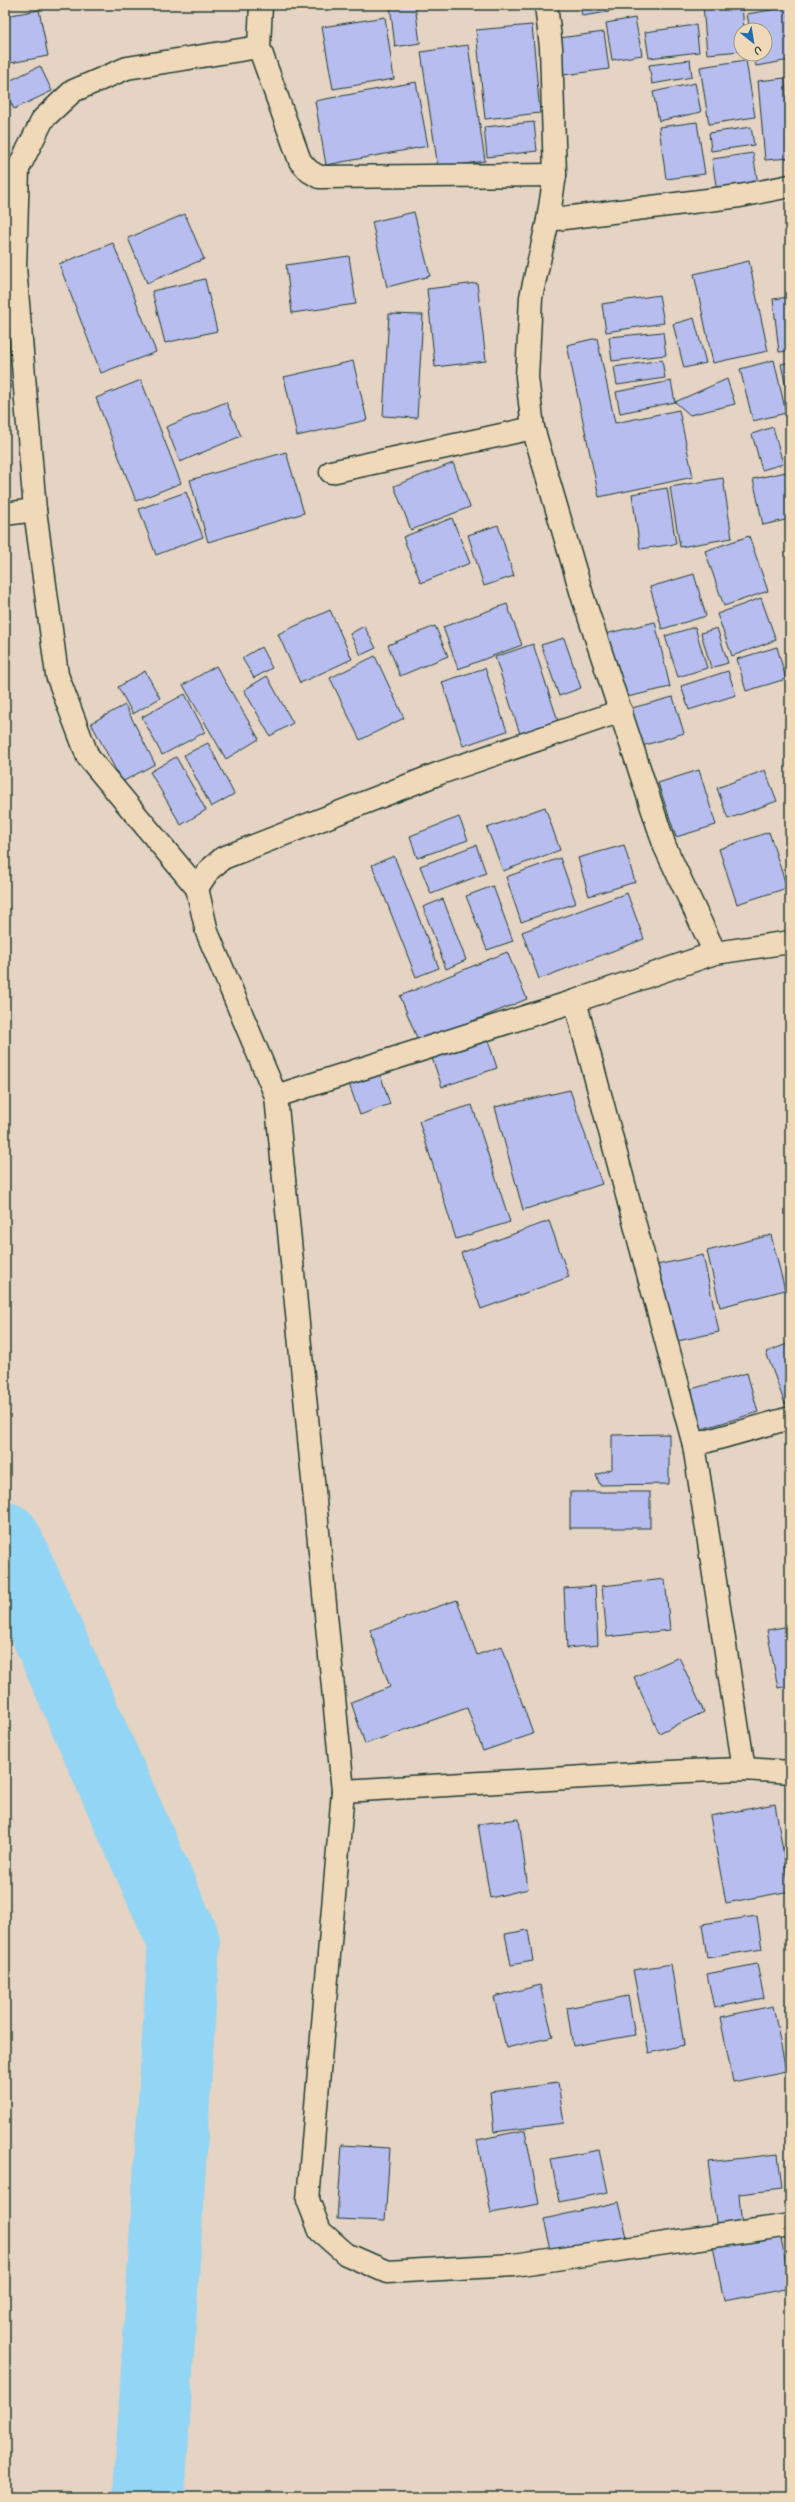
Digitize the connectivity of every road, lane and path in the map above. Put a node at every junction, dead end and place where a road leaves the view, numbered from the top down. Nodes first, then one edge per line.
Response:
1 (261, 5) edge
2 (546, 5) edge
3 (259, 47) junction
4 (555, 175) junction
5 (790, 186) edge
6 (548, 220) junction
7 (533, 428) junction
8 (331, 472) dead end
9 (35, 510) junction
10 (5, 514) edge
11 (620, 712) junction
12 (197, 888) junction
13 (790, 942) edge
14 (715, 953) junction
15 (575, 1001) junction
16 (276, 1096) junction
17 (790, 1418) edge
18 (694, 1445) junction
19 (744, 1769) junction
20 (790, 1772) edge
21 (343, 1791) junction
22 (790, 2224) edge

1 - 3 street
2 - 4 street
3 - 4 street
3 - 9 street
4 - 6 street
5 - 6 street
6 - 7 street
7 - 8 street
7 - 11 street
9 - 10 street
9 - 12 street
11 - 12 street
11 - 14 street
12 - 16 street
13 - 14 street
14 - 15 street
15 - 16 street
15 - 18 street
16 - 21 street
17 - 18 street
18 - 19 street
19 - 20 street
19 - 21 street
21 - 22 street

